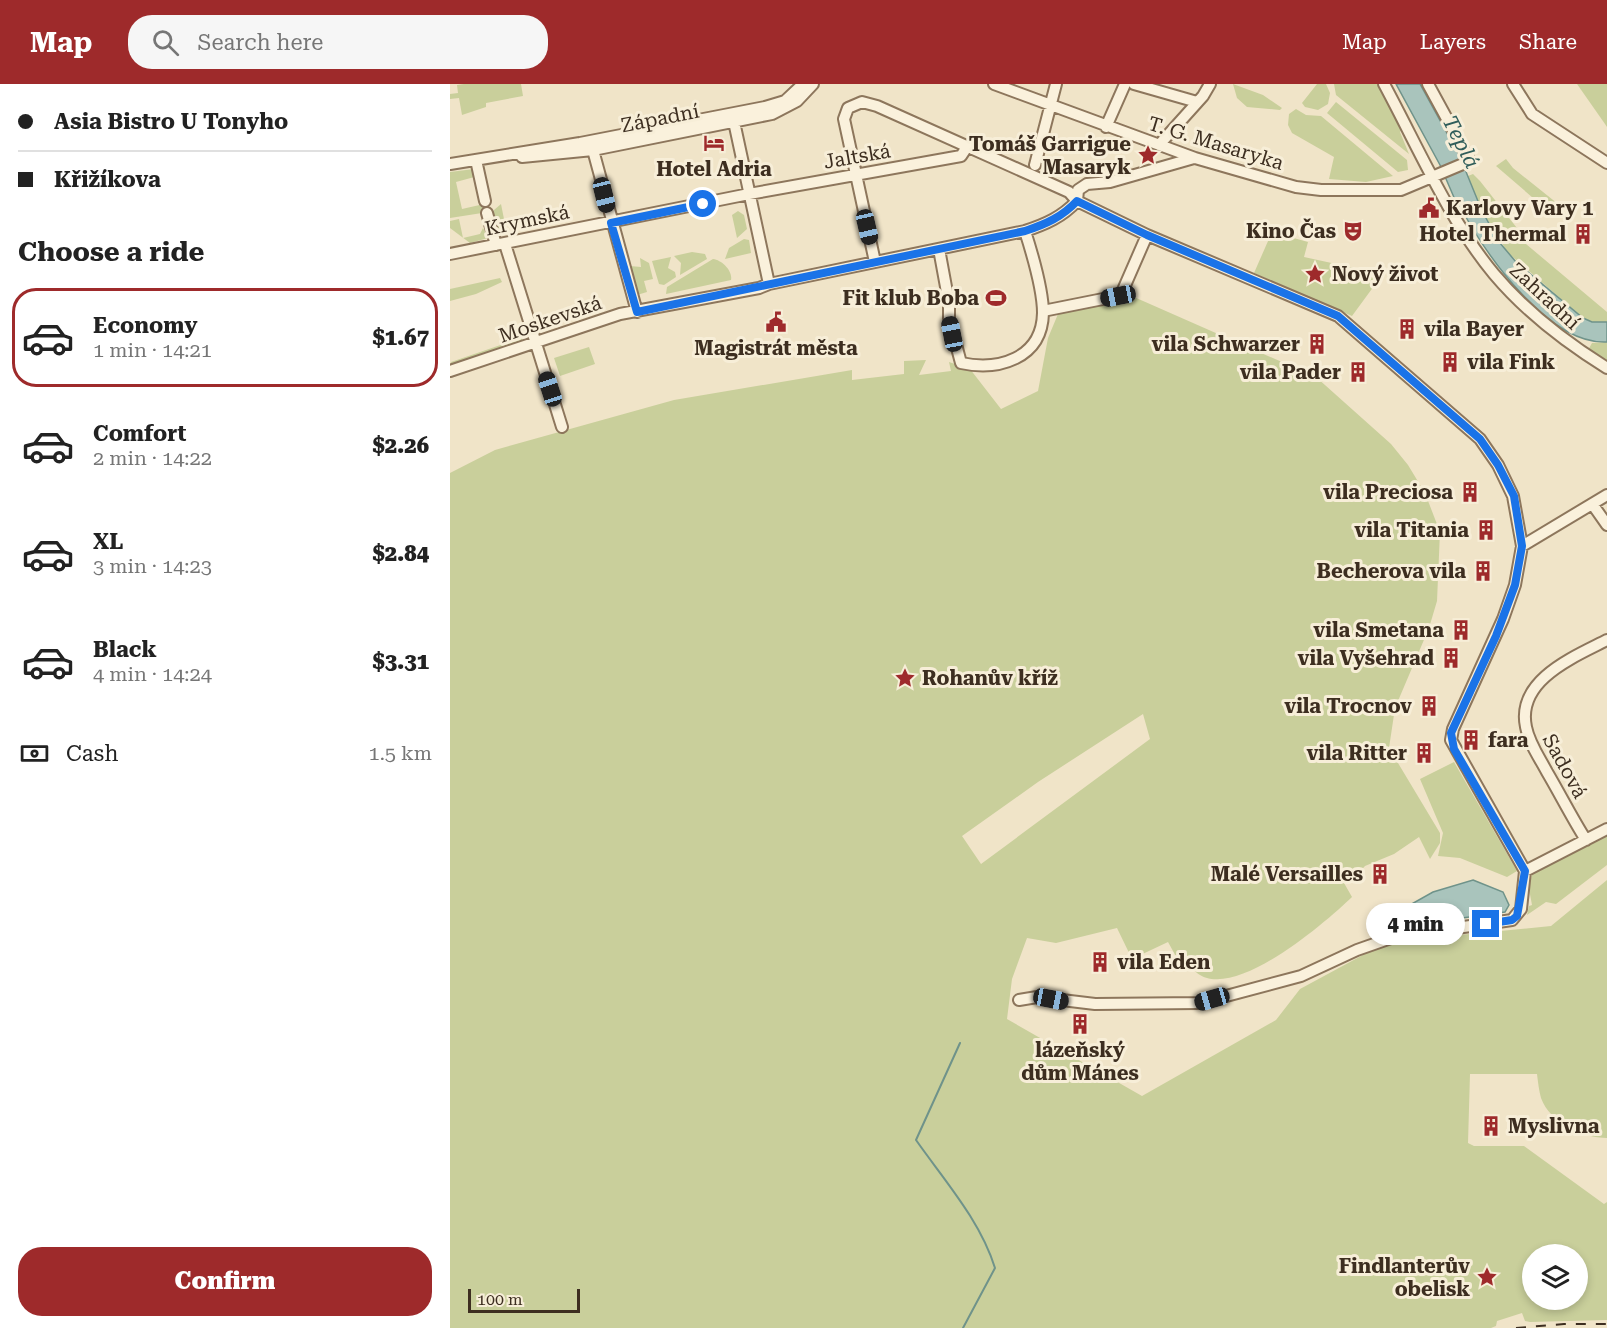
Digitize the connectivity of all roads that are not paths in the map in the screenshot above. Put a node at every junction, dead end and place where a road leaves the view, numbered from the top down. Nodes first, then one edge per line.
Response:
1 (803, 84) edge
2 (813, 84) edge
3 (994, 84) edge
4 (1056, 84) edge
5 (1125, 84) edge
6 (1134, 84) edge
7 (1210, 84) edge
8 (1384, 84) edge
9 (1428, 84) edge
10 (1513, 84) edge
11 (1194, 105) junction
12 (1050, 107) junction
13 (733, 118) junction
14 (1106, 127) junction
15 (613, 137) junction
16 (1159, 145) junction
17 (967, 147) junction
18 (593, 150) junction
19 (1194, 158) junction
20 (476, 160) junction
21 (1607, 163) edge
22 (450, 164) edge
23 (1035, 165) dead end
24 (1438, 174) junction
25 (855, 176) junction
26 (749, 194) junction
27 (485, 201) dead end
28 (1077, 201) junction
29 (487, 213) dead end
30 (606, 224) junction
31 (1025, 231) junction
32 (1147, 235) junction
33 (500, 244) junction
34 (939, 249) junction
35 (450, 254) edge
36 (875, 262) junction
37 (769, 284) junction
38 (1043, 311) junction
39 (637, 312) junction
40 (535, 343) junction
41 (1607, 368) edge
42 (450, 371) edge
43 (562, 427) dead end
44 (1607, 495) edge
45 (1593, 505) junction
46 (1607, 525) edge
47 (1522, 546) junction
48 (1607, 640) edge
49 (1607, 829) edge
50 (1586, 840) junction
51 (1525, 871) junction
52 (1019, 1000) dead end

1 - 13 street
2 - 13 street
3 - 12 street, T. G. Masaryka
4 - 12 street
5 - 14 street
6 - 11 street
7 - 11 street
8 - 24 street, Zahradní
9 - 24 street, T. G. Masaryka
10 - 21 street
11 - 16 street
12 - 14 street, T. G. Masaryka
12 - 23 street
13 - 15 street, Západní
13 - 18 street, Západní
13 - 26 street
14 - 16 street, T. G. Masaryka
15 - 18 street, Západní
15 - 20 street, Západní
16 - 19 street, T. G. Masaryka
17 - 25 street, Jaltská
17 - 25 street
17 - 28 street
18 - 20 street, Západní
18 - 30 street
19 - 24 street, T. G. Masaryka
19 - 28 street, Moskevská
20 - 22 street, Západní
20 - 27 street
24 - 41 street, Zahradní
25 - 26 street, Jaltská
25 - 36 street
26 - 30 street, Jaltská
26 - 37 street
28 - 31 street, Moskevská
28 - 32 street
29 - 33 street
30 - 33 street, Krymská
30 - 39 street
31 - 34 street, Moskevská
31 - 38 street
32 - 38 street
32 - 47 street
33 - 35 street, Krymská
33 - 40 street
34 - 36 street, Moskevská
34 - 38 street
36 - 37 street, Moskevská
37 - 39 street, Moskevská
39 - 40 street, Moskevská
40 - 42 street, Moskevská
40 - 43 street
44 - 45 street
45 - 46 street
45 - 47 street
47 - 51 street
48 - 50 street, Sadová
49 - 50 street
50 - 51 street
51 - 52 street

